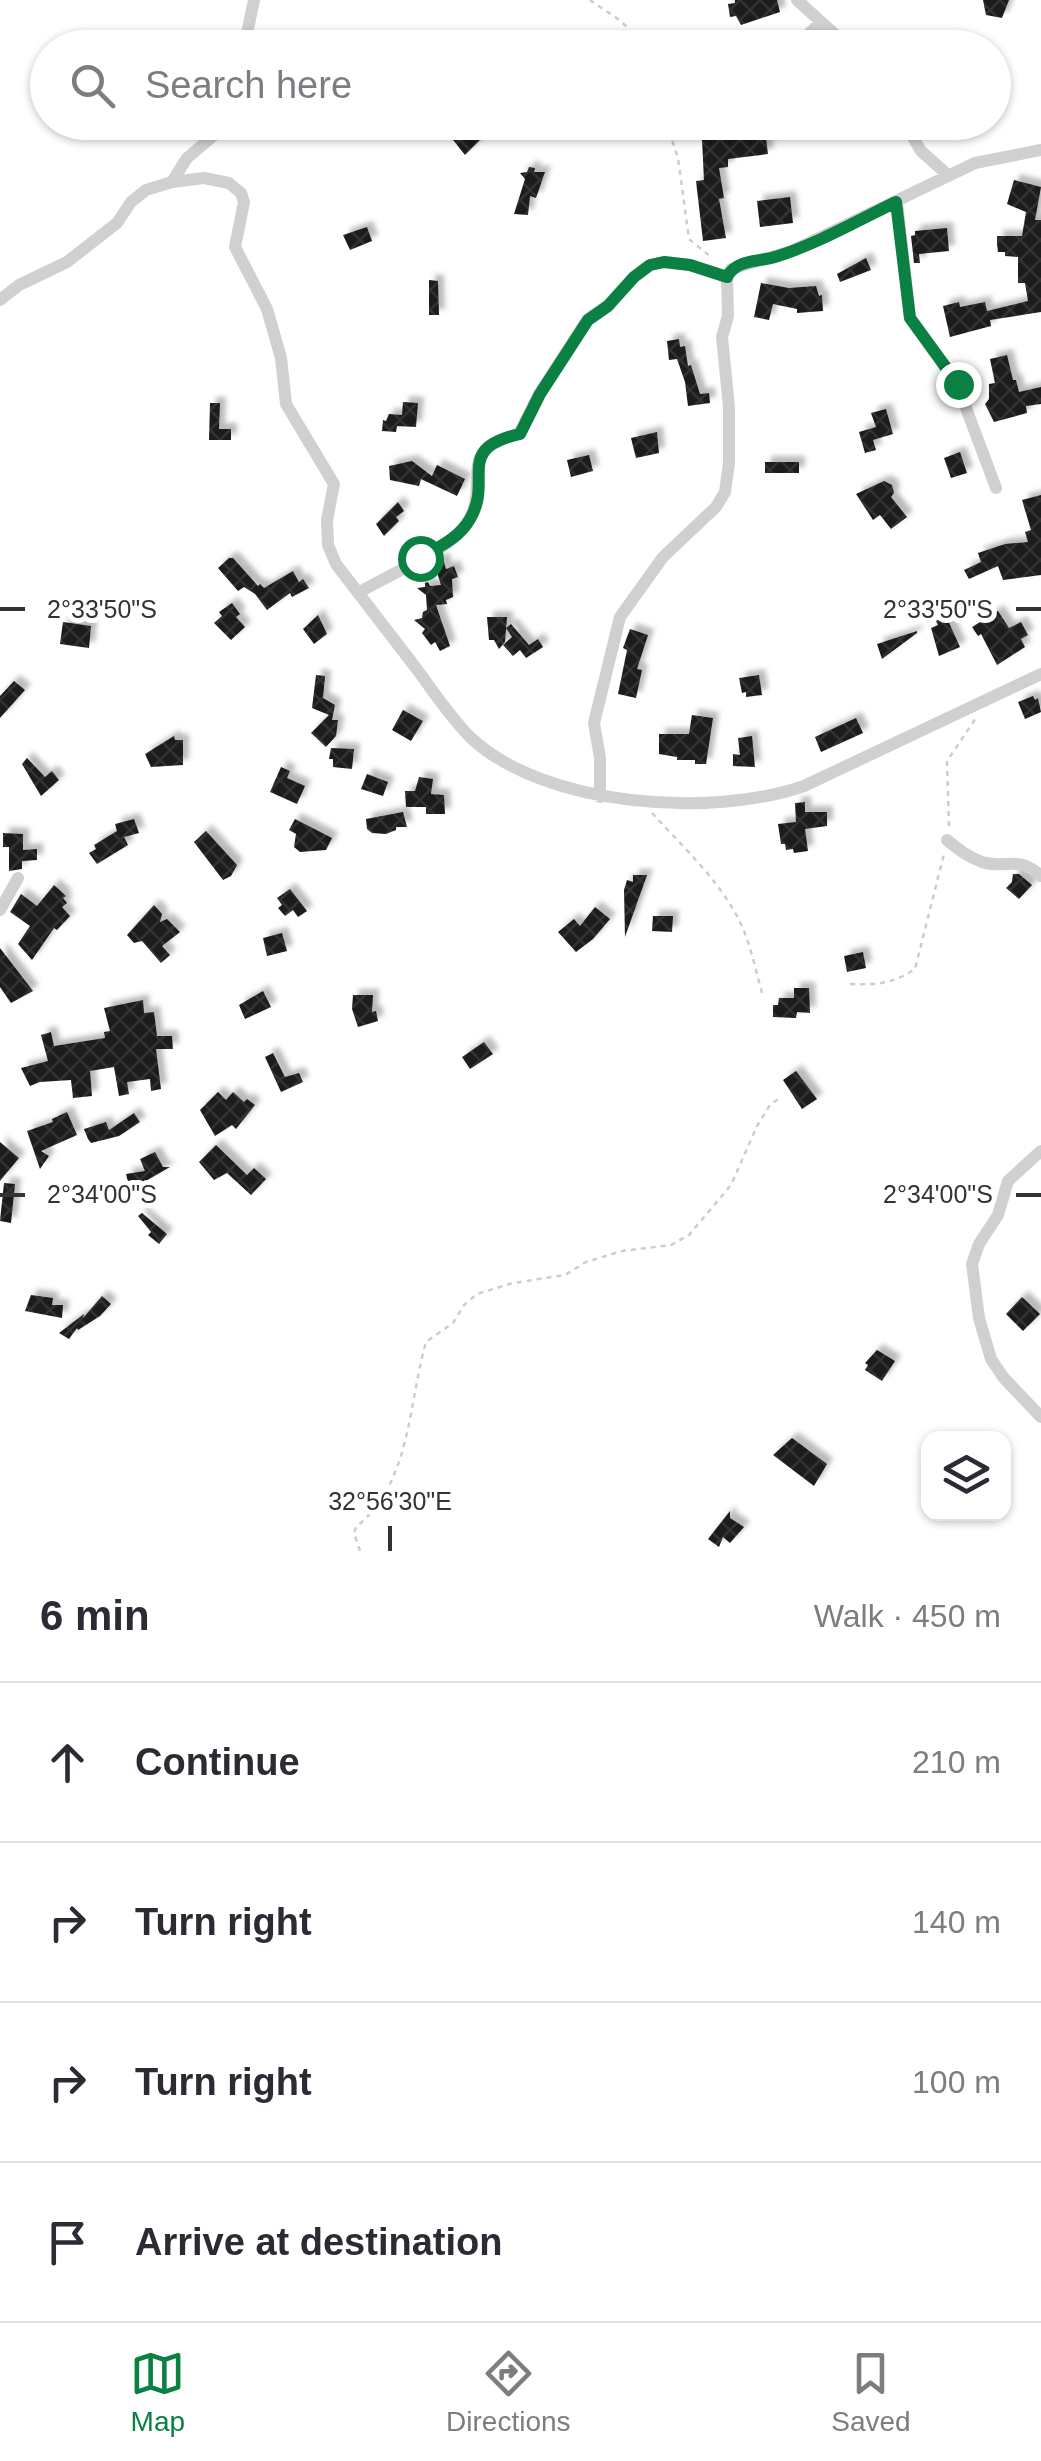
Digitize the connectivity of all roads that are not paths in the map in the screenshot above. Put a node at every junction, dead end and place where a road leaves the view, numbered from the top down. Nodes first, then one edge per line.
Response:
1 (254, 0) edge
2 (797, 0) edge
3 (821, 22) junction
4 (248, 30) edge
5 (813, 30) edge
6 (830, 30) edge
7 (208, 140) edge
8 (914, 140) edge
9 (1041, 150) edge
10 (949, 176) junction
11 (172, 182) junction
12 (896, 202) junction
13 (729, 273) junction
14 (0, 300) edge
15 (996, 488) dead end
16 (358, 593) junction
17 (1041, 674) edge
18 (600, 797) junction
19 (948, 840) road end
20 (1041, 876) edge
21 (18, 878) dead end
22 (0, 910) edge
23 (1041, 1150) edge
24 (1041, 1417) edge

1 - 4 street
2 - 3 street
3 - 5 street
3 - 6 street
7 - 11 street
8 - 10 street
9 - 10 street
10 - 12 street
11 - 14 street
11 - 16 street
12 - 13 street
12 - 15 street
13 - 16 street
13 - 18 street
16 - 18 street
17 - 18 street
19 - 20 street
21 - 22 street
23 - 24 street

